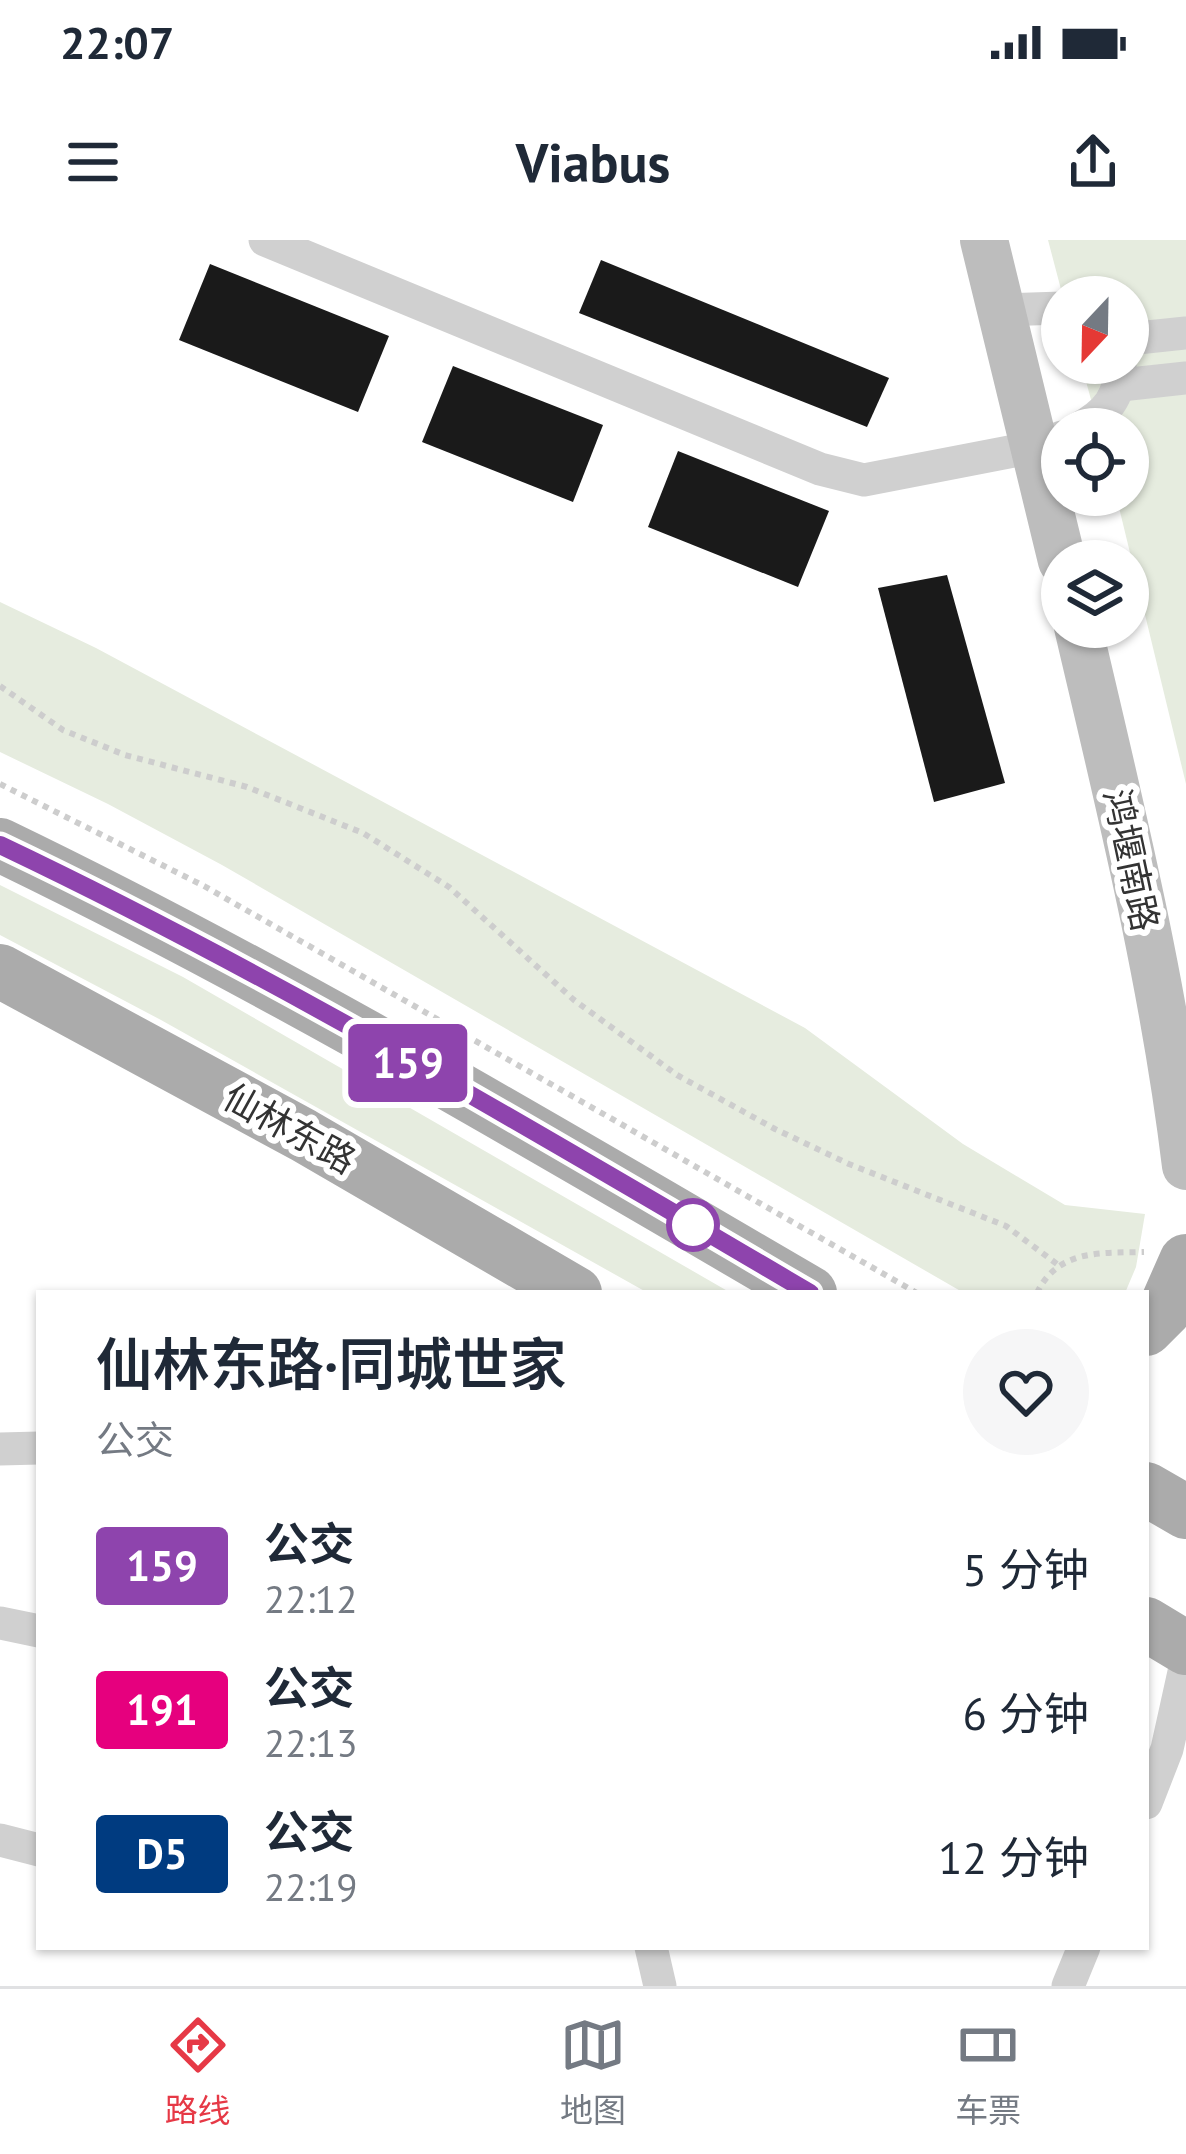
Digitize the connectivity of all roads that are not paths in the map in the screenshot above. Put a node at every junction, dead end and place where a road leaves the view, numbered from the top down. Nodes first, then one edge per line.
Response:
1 (265, 240) edge
2 (984, 240) edge
3 (1041, 309) edge
4 (1003, 310) junction
5 (1186, 333) edge
6 (1149, 337) edge
7 (1149, 376) edge
8 (1186, 378) edge
9 (1045, 408) edge
10 (1041, 442) edge
11 (1083, 648) edge
12 (0, 845) edge
13 (0, 971) edge
14 (1186, 1166) edge
15 (1167, 1256) edge
16 (570, 1290) edge
17 (805, 1290) edge
18 (1149, 1326) edge
19 (0, 1448) edge
20 (36, 1448) edge
21 (1149, 1491) edge
22 (1186, 1512) edge
23 (0, 1623) edge
24 (1149, 1626) edge
25 (36, 1630) edge
26 (1186, 1648) edge
27 (1186, 1664) edge
28 (1149, 1795) edge
29 (0, 1840) edge
30 (36, 1849) edge
31 (652, 1950) edge
32 (1083, 1950) edge
33 (660, 1986) edge
34 (1068, 1986) edge

1 - 10 street
2 - 4 street
3 - 4 street
4 - 9 street
5 - 6 street
7 - 8 street
11 - 14 street, 鸿堰南路
12 - 17 main road
13 - 16 main road, 仙林东路
15 - 18 main road
19 - 20 street
21 - 22 main road
23 - 25 street
24 - 26 main road
27 - 28 street
29 - 30 street
31 - 33 street
32 - 34 street

